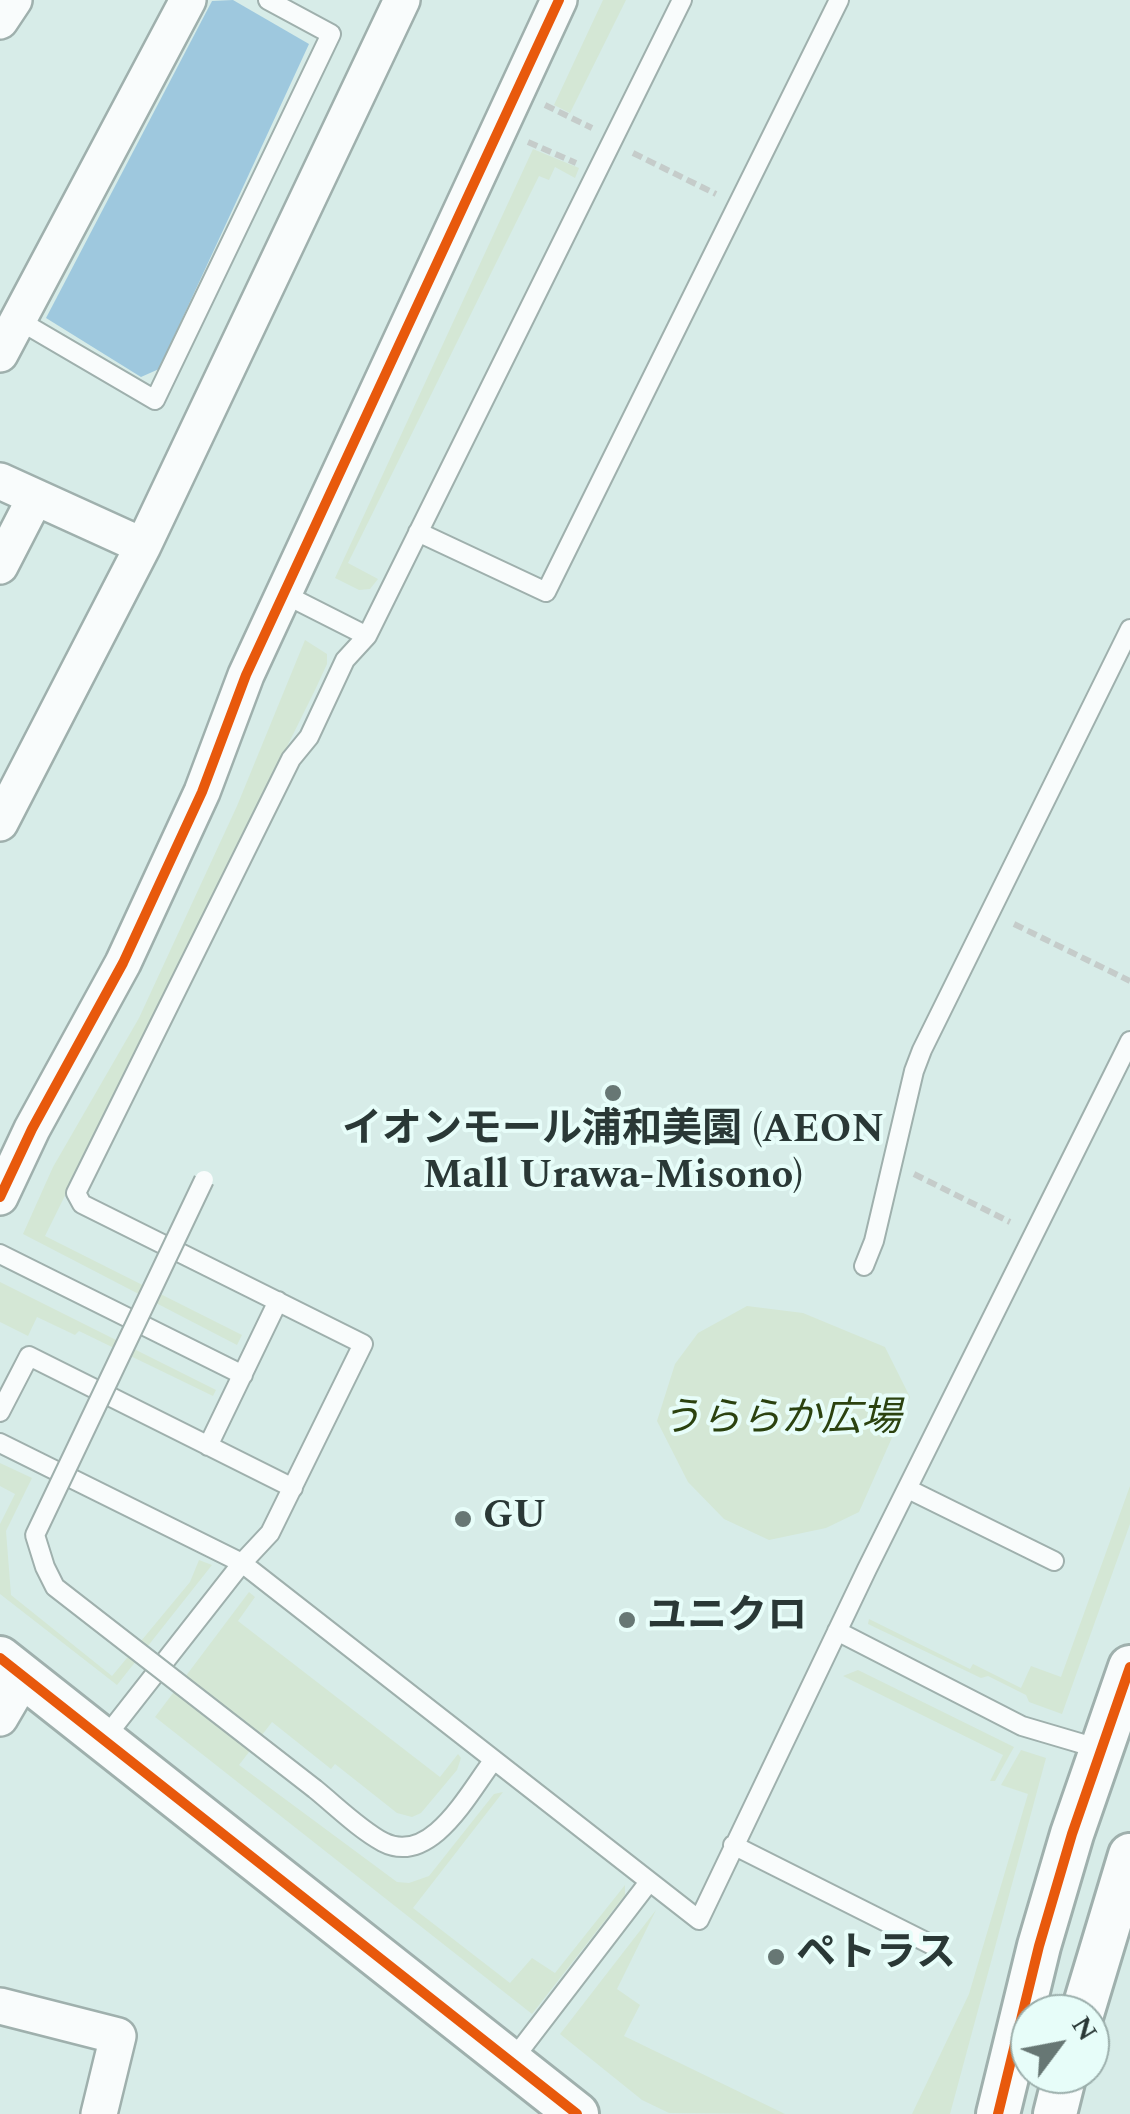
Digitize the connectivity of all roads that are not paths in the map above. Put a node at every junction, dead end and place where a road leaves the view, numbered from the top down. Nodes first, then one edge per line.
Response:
1 (14, 0) edge
2 (188, 0) edge
3 (268, 0) edge
4 (402, 0) edge
5 (559, 0) edge
6 (682, 0) edge
7 (839, 0) edge
8 (0, 21) edge
9 (20, 321) junction
10 (0, 354) edge
11 (0, 482) edge
12 (35, 498) junction
13 (418, 532) junction
14 (143, 546) junction
15 (0, 566) edge
16 (284, 594) junction
17 (1130, 629) edge
18 (366, 636) junction
19 (0, 823) edge
20 (1130, 1041) edge
21 (204, 1180) dead end
22 (0, 1197) edge
23 (0, 1254) edge
24 (864, 1266) dead end
25 (278, 1302) junction
26 (243, 1375) junction
27 (0, 1412) edge
28 (0, 1443) edge
29 (208, 1446) junction
30 (293, 1488) junction
31 (908, 1490) junction
32 (1054, 1561) dead end
33 (242, 1563) junction
34 (837, 1631) junction
35 (1130, 1667) edge
36 (12, 1668) edge
37 (0, 1718) edge
38 (103, 1740) junction
39 (1100, 1749) junction
40 (492, 1761) junction
41 (733, 1845) junction
42 (1130, 1855) edge
43 (649, 1882) junction
44 (936, 1947) dead end
45 (1088, 1994) edge
46 (0, 2006) edge
47 (511, 2062) junction
48 (99, 2114) edge
49 (577, 2114) edge
50 (998, 2114) edge

1 - 8 street
2 - 9 street
3 - 9 lane
4 - 14 street
5 - 16 street
6 - 13 lane
7 - 13 lane
9 - 10 street
11 - 12 street
12 - 14 street
12 - 15 street
13 - 18 lane
14 - 19 street
16 - 18 lane
16 - 22 street
17 - 24 lane
18 - 25 lane
20 - 31 lane
21 - 40 lane, bridge
23 - 26 lane
25 - 26 lane
25 - 30 lane
26 - 29 lane
27 - 29 lane
28 - 33 lane
29 - 30 lane
30 - 33 lane
31 - 32 lane
31 - 34 lane
33 - 38 lane
33 - 40 lane
34 - 39 lane
34 - 41 lane
35 - 39 street
36 - 37 street
36 - 38 street
38 - 47 street
39 - 50 street
40 - 43 lane
41 - 43 lane
41 - 44 lane
42 - 45 street
43 - 47 lane
46 - 48 street
47 - 49 street

